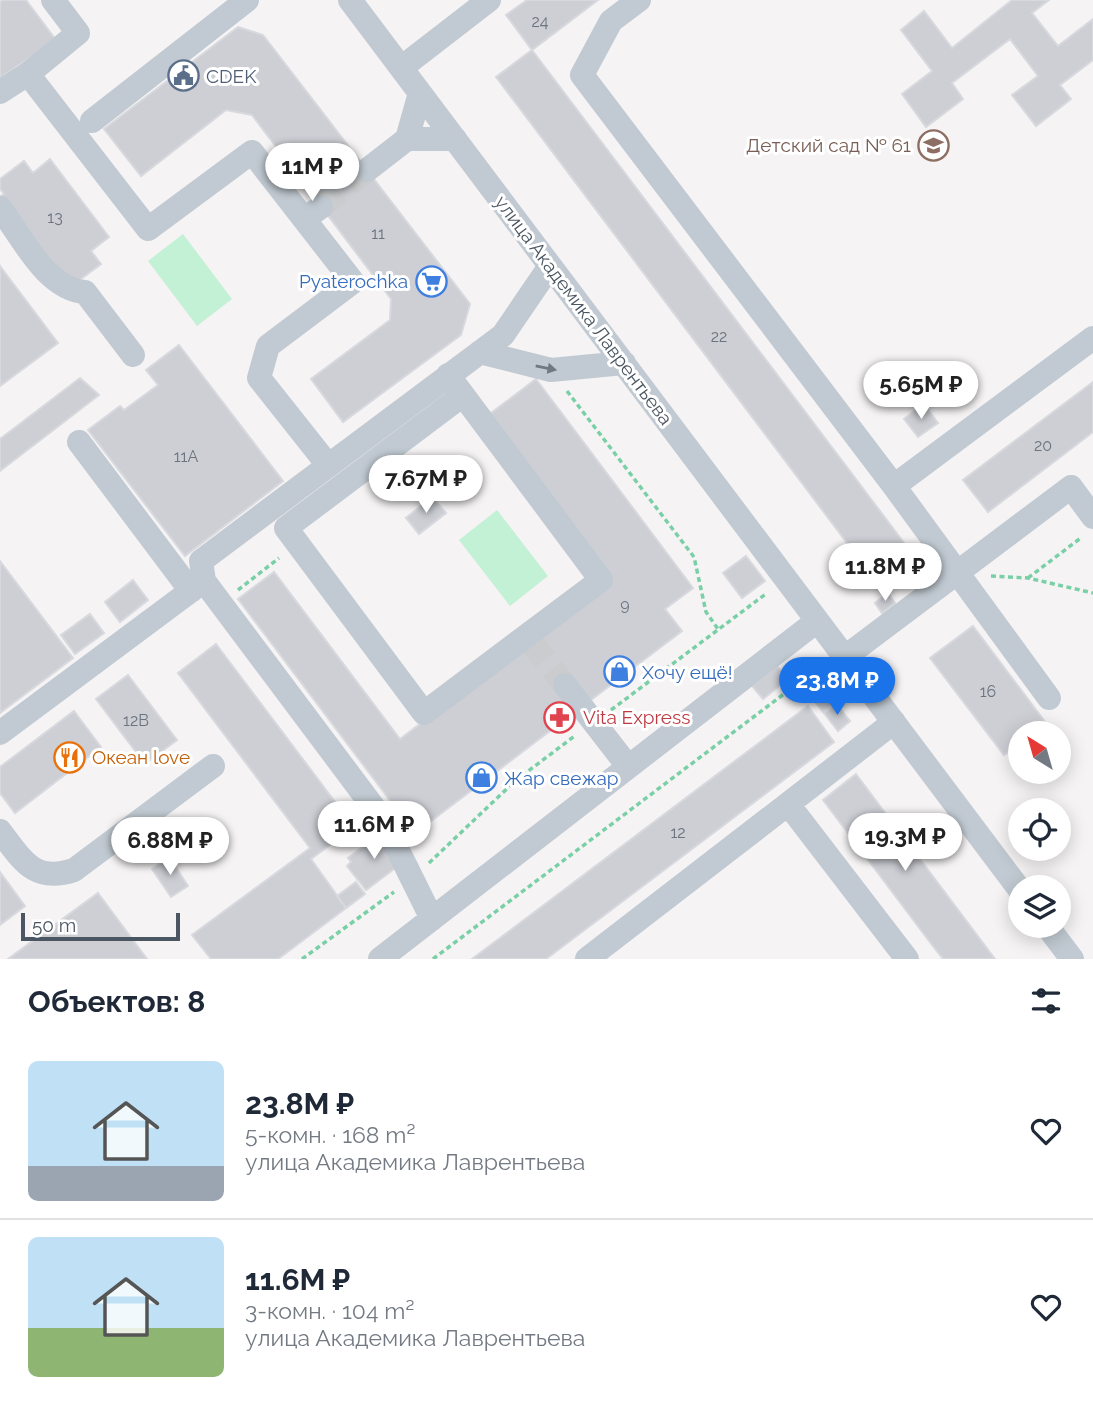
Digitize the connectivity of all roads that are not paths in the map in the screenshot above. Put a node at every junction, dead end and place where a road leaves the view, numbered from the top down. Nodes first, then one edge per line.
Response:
1 (53, 0) edge
2 (247, 0) edge
3 (350, 0) edge
4 (489, 0) edge
5 (639, 0) edge
6 (401, 68) junction
7 (28, 74) junction
8 (0, 92) edge
9 (420, 93) junction
10 (92, 121) dead end
11 (407, 139) junction
12 (455, 139) junction
13 (368, 170) tunnel mouth
14 (0, 208) edge
15 (550, 266) junction
16 (1093, 338) edge
17 (480, 352) junction
18 (133, 355) dead end
19 (624, 363) junction
20 (448, 375) junction
21 (463, 395) junction
22 (79, 442) dead end
23 (328, 465) junction
24 (894, 486) junction
25 (1088, 527) edge
26 (957, 573) junction
27 (197, 586) junction
28 (817, 621) junction
29 (845, 657) junction
30 (565, 685) tunnel mouth
31 (1049, 698) dead end
32 (894, 722) junction
33 (0, 733) edge
34 (627, 765) junction
35 (213, 766) dead end
36 (788, 804) junction
37 (0, 831) edge
38 (1009, 875) edge
39 (432, 919) junction
40 (1056, 938) edge
41 (380, 959) edge
42 (587, 959) edge
43 (907, 959) edge
44 (1072, 959) edge

1 - 7 street
2 - 10 street
3 - 6 street, улица Академика Лаврентьева
4 - 6 street
5 - 24 street
6 - 9 street, улица Академика Лаврентьева
7 - 8 street
7 - 23 street
9 - 11 street
9 - 12 street, улица Академика Лаврентьева
11 - 12 street
11 - 13 street
12 - 15 street, улица Академика Лаврентьева
14 - 18 street
15 - 17 street
15 - 19 street, улица Академика Лаврентьева
16 - 24 street
17 -> 19 street
17 - 20 street
19 - 28 street, улица Академика Лаврентьева
20 - 21 street
20 - 23 street
21 - 21 street
22 - 27 street
23 - 27 street
24 - 26 street
25 - 26 street
26 - 29 street
26 - 31 street
27 - 33 street
27 - 39 street
28 - 29 street, улица Академика Лаврентьева
28 - 34 street
29 - 32 street, улица Академика Лаврентьева
30 - 34 street
32 - 36 street
32 - 38 street, улица Академика Лаврентьева
34 - 39 street
35 - 37 street
36 - 42 street
36 - 43 street
39 - 41 street
40 - 44 street

